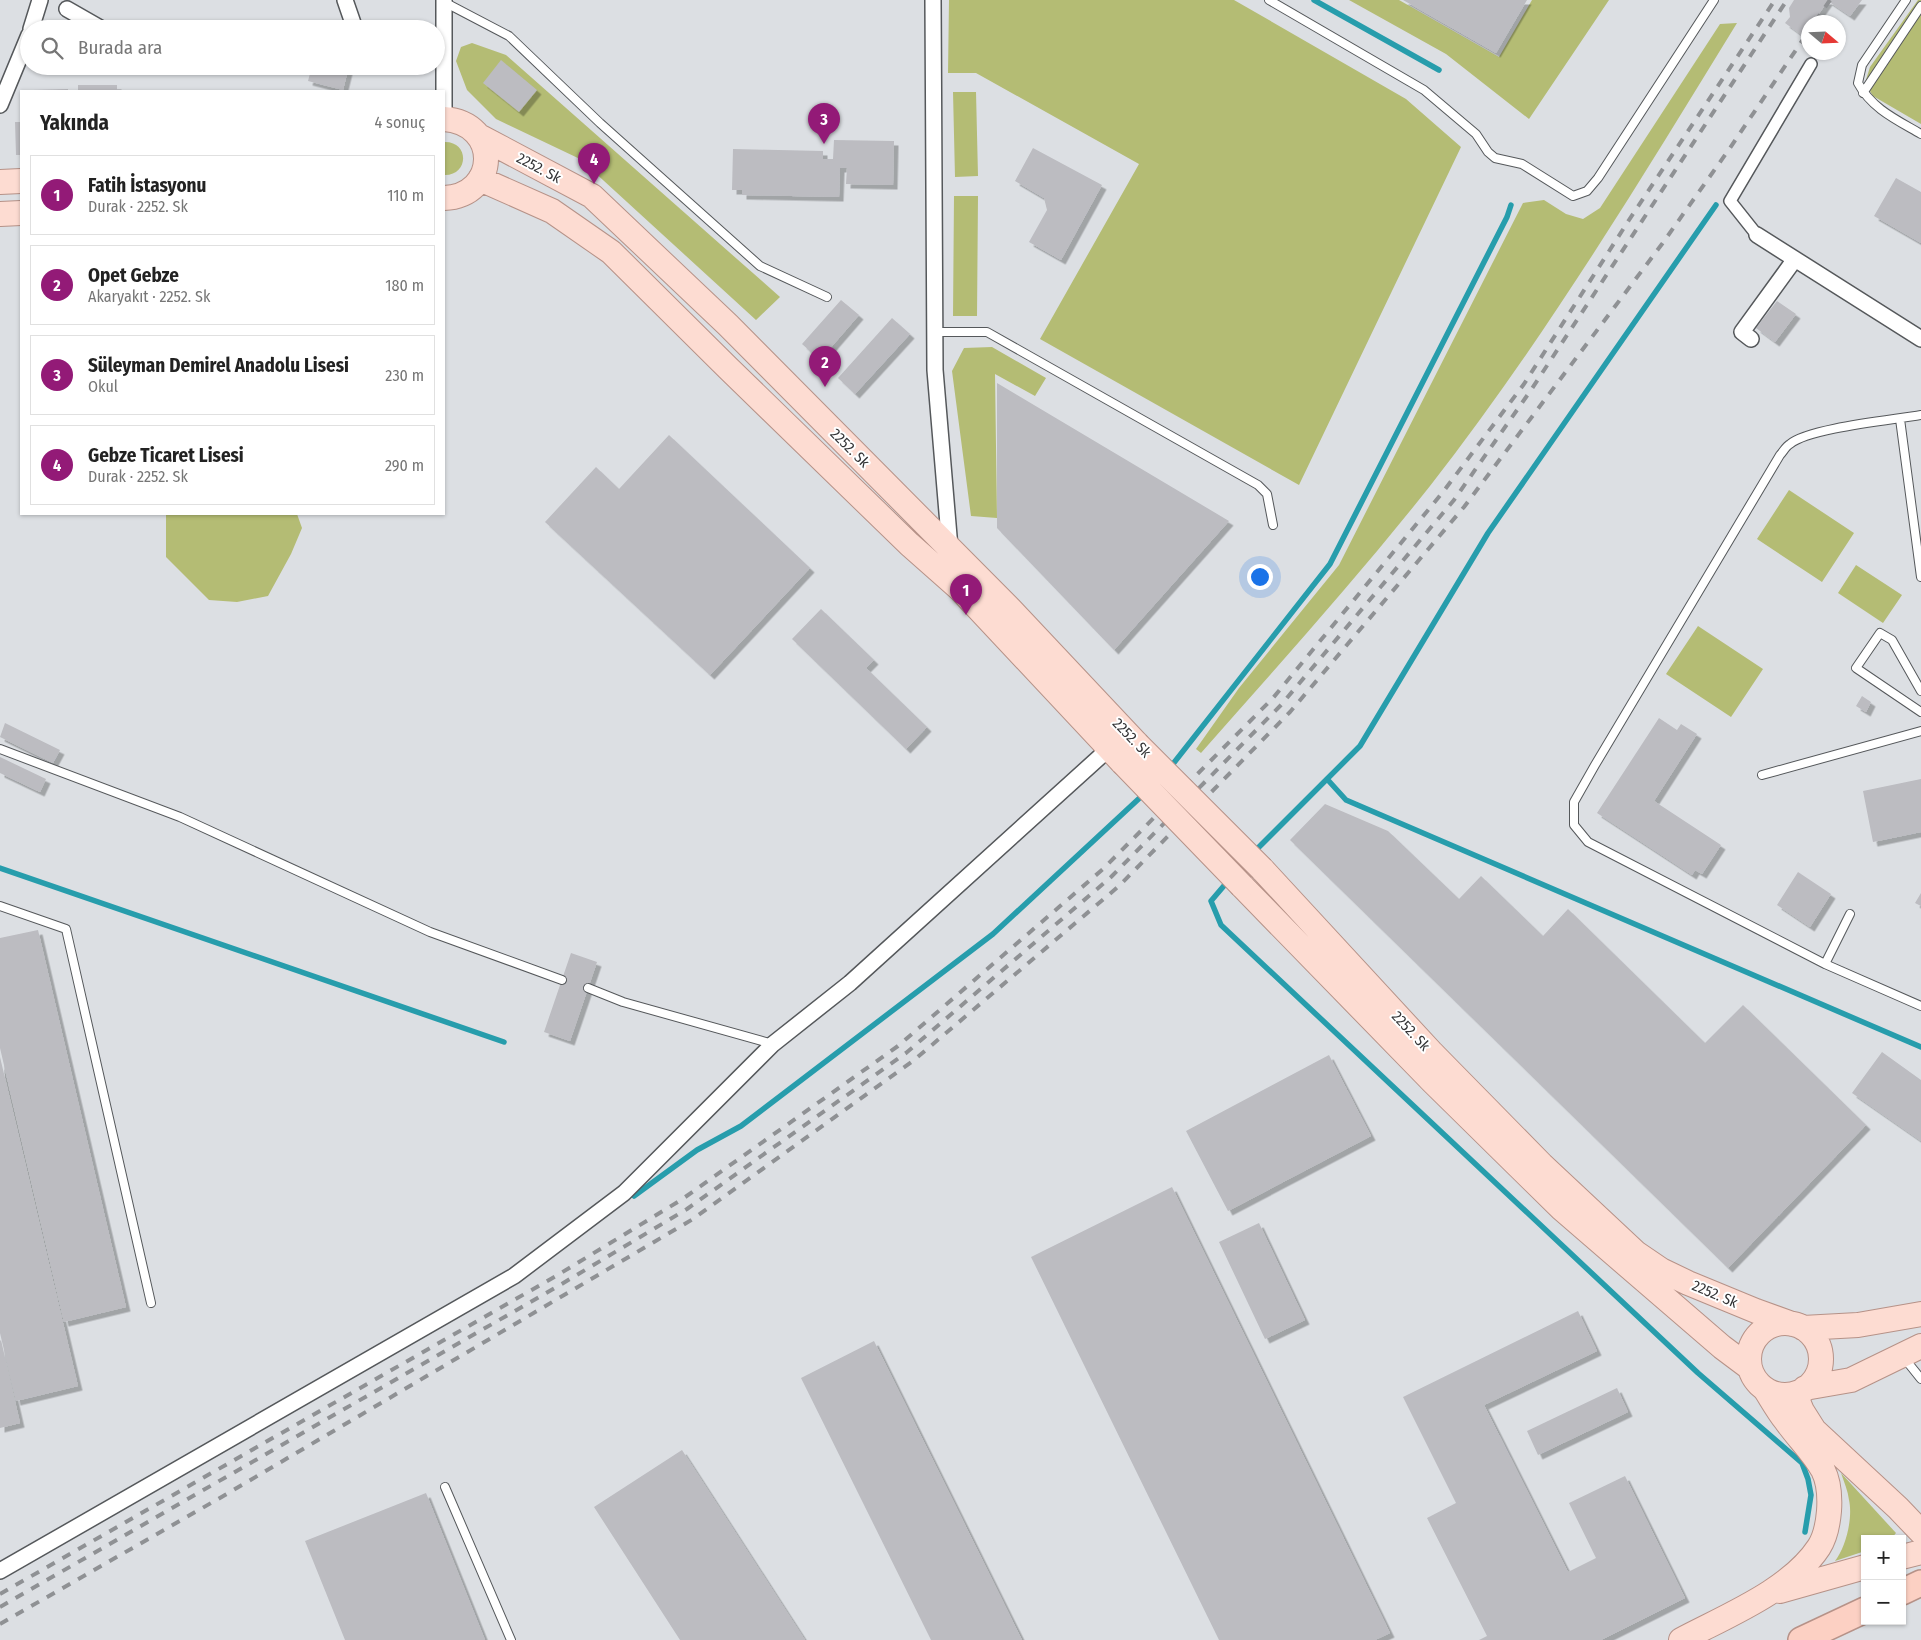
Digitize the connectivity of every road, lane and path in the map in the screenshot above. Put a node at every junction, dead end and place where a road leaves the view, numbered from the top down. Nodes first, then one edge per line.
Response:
1 (40, 0) edge
2 (345, 0) edge
3 (933, 0) edge
4 (1269, 0) edge
5 (1714, 0) edge
6 (1906, 0) edge
7 (444, 1) edge
8 (1921, 6) edge
9 (68, 9) dead end
10 (34, 20) edge
11 (87, 20) edge
12 (352, 20) edge
13 (444, 20) edge
14 (20, 57) edge
15 (1811, 64) dead end
16 (444, 75) edge
17 (444, 90) edge
18 (1863, 93) junction
19 (0, 105) edge
20 (445, 119) edge
21 (1921, 134) edge
22 (479, 136) junction
23 (480, 179) junction
24 (20, 181) edge
25 (0, 182) edge
26 (445, 198) edge
27 (20, 212) edge
28 (0, 214) edge
29 (1757, 235) joint
30 (1795, 259) junction
31 (827, 297) dead end
32 (936, 332) junction
33 (1752, 339) dead end
34 (1921, 340) edge
35 (1921, 415) edge
36 (1900, 419) junction
37 (1273, 526) dead end
38 (950, 548) junction
39 (1921, 577) edge
40 (1921, 691) edge
41 (1921, 712) edge
42 (1921, 731) edge
43 (1124, 747) junction
44 (0, 749) edge
45 (1762, 775) dead end
46 (0, 906) edge
47 (1850, 914) dead end
48 (1825, 964) junction
49 (562, 980) dead end
50 (588, 988) dead end
51 (1921, 1006) edge
52 (773, 1044) junction
53 (150, 1303) dead end
54 (1921, 1314) edge
55 (1798, 1326) junction
56 (1921, 1346) edge
57 (1896, 1358) junction
58 (1750, 1368) junction
59 (1921, 1380) edge
60 (1765, 1389) junction
61 (1800, 1391) junction
62 (445, 1488) dead end
63 (1921, 1532) edge
64 (1921, 1552) edge
65 (1906, 1556) edge
66 (1861, 1568) edge
67 (0, 1571) edge
68 (1921, 1583) edge
69 (1906, 1590) edge
70 (1765, 1595) junction
71 (1861, 1612) edge
72 (511, 1640) edge
73 (1681, 1640) edge
74 (1801, 1640) edge

1 - 10 street
2 - 12 street
3 - 32 street
4 - 5 lane
6 - 18 lane
7 - 13 street
7 - 31 lane
8 - 18 lane
9 - 11 street
14 - 19 street
15 - 29 street
16 - 17 street
18 - 21 lane
20 - 22 main road, 2252. Sk
22 - 23 main road
22 - 38 main road, 2252. Sk
23 - 26 main road
23 - 43 main road, 2252. Sk
24 - 25 main road
27 - 28 main road
29 - 30 street
30 - 33 street
30 - 34 street
32 - 37 lane
32 - 38 street
35 - 36 lane
36 - 39 lane
36 - 48 lane
38 - 43 main road, 2252. Sk
40 - 41 lane
42 - 45 lane
43 - 52 street
43 - 55 main road, 2252. Sk, bridge
43 - 58 main road, 2252. Sk, bridge
44 - 49 lane
46 - 53 lane
47 - 48 lane
48 - 51 lane
50 - 52 lane
52 - 67 street
54 - 55 main road
55 - 58 main road
55 - 61 main road
56 - 57 main road
57 - 59 lane
57 - 61 main road
58 - 60 main road
60 - 61 main road
60 - 70 main road
61 - 63 main road
62 - 72 lane
64 - 65 main road
66 - 70 main road
68 - 69 highway
70 - 73 main road
71 - 74 highway

